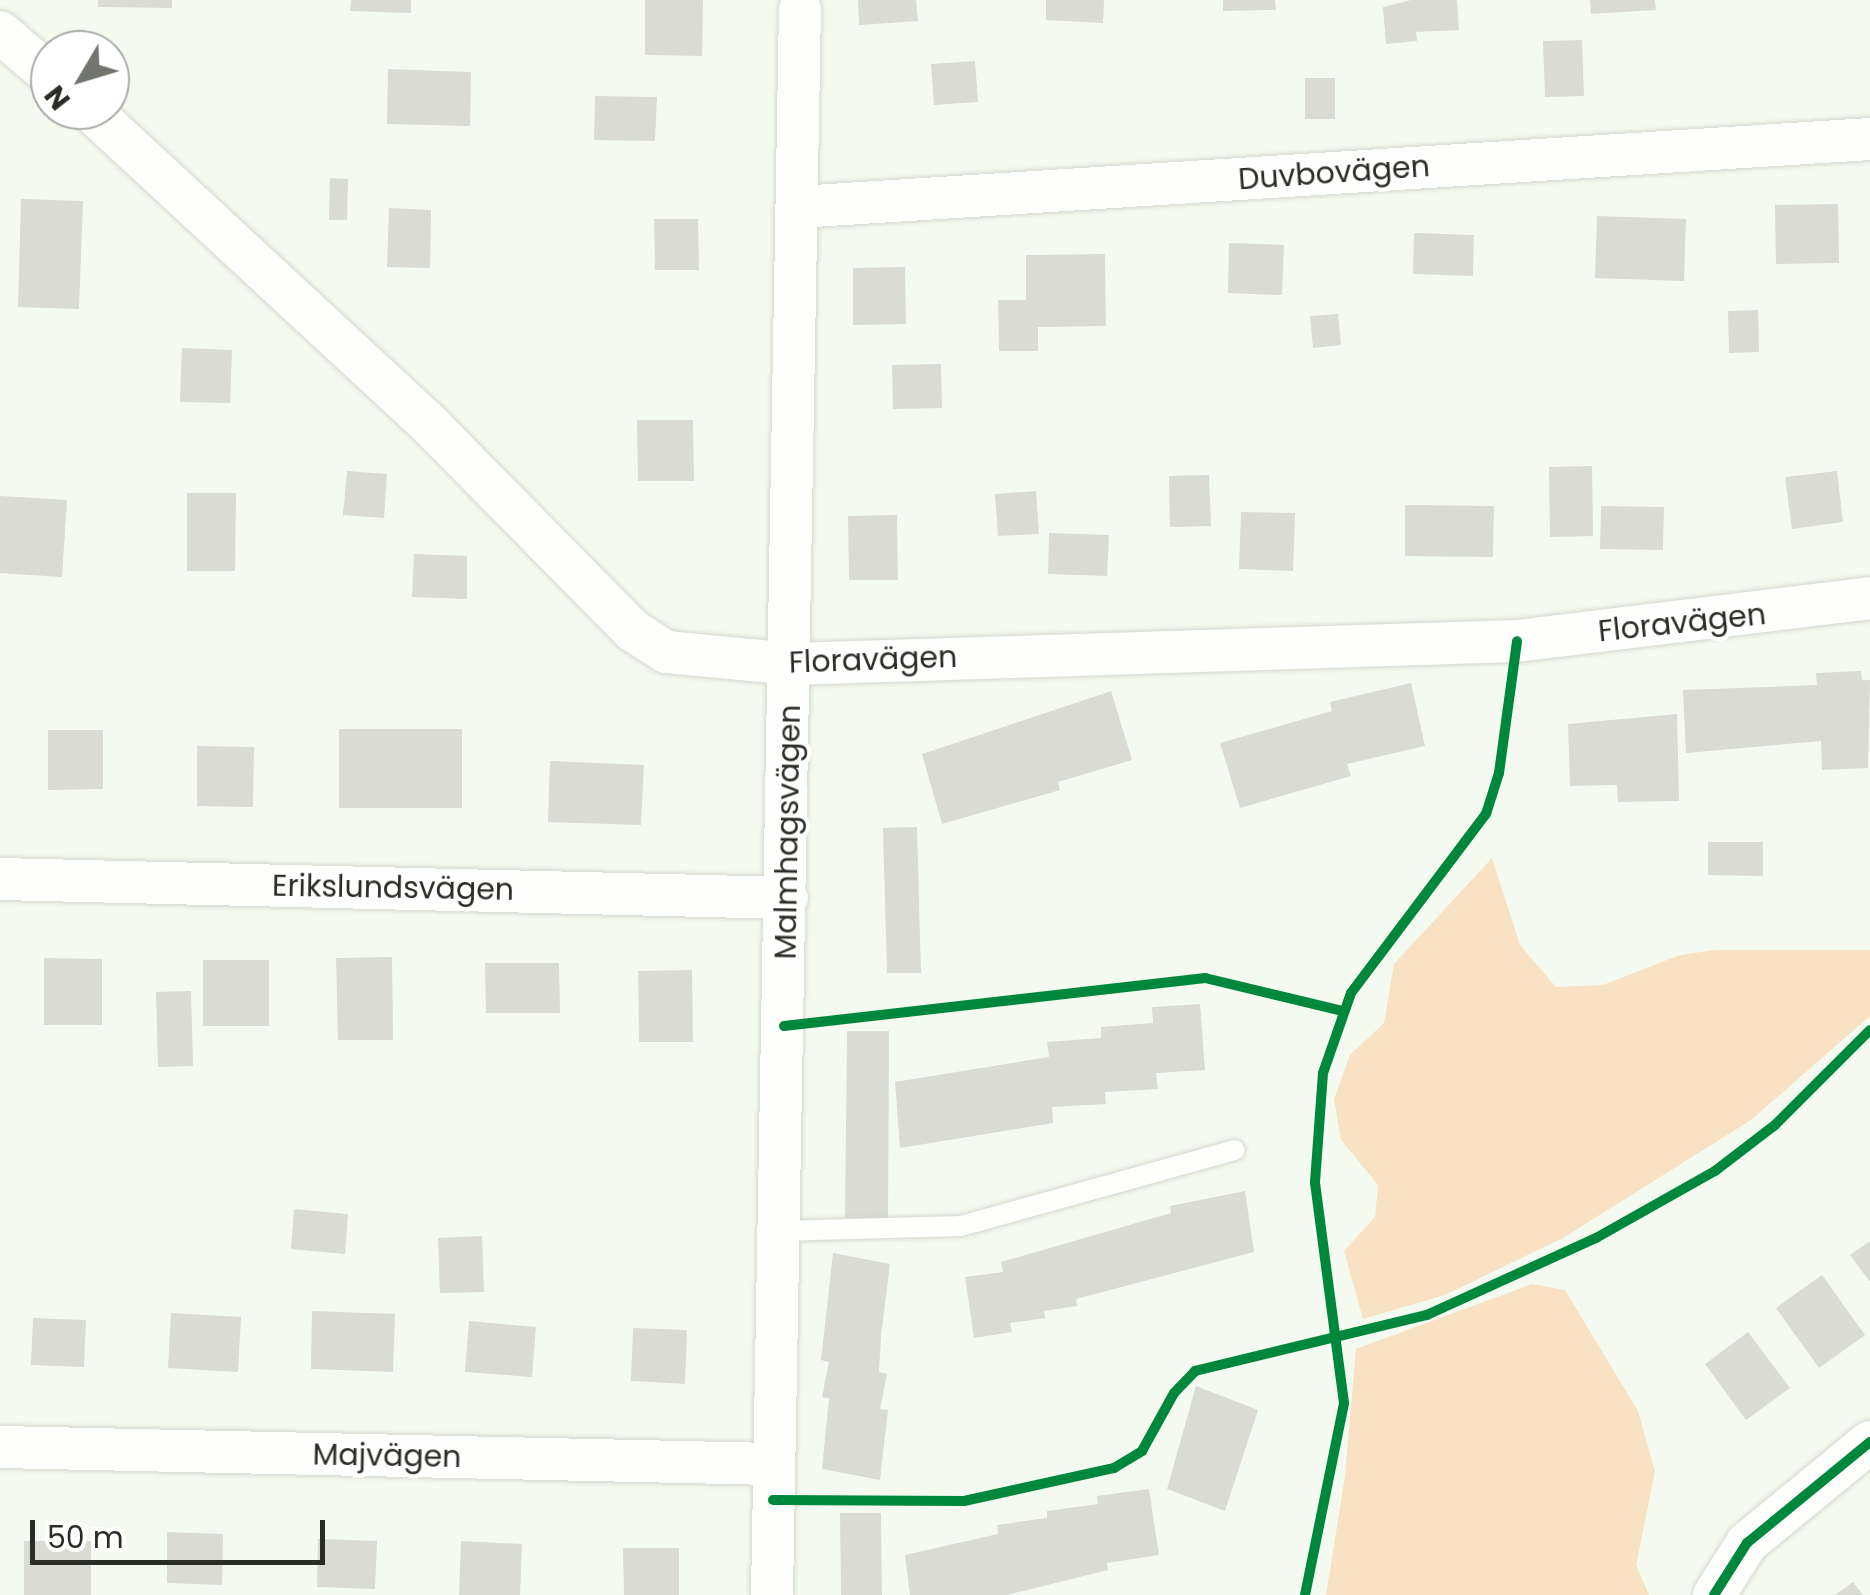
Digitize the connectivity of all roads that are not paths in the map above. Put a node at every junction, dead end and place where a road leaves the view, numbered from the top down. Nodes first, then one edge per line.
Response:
1 (800, 9) dead end
2 (0, 32) edge
3 (30, 57) edge
4 (112, 130) edge
5 (1870, 140) edge
6 (798, 206) junction
7 (1870, 598) edge
8 (792, 664) junction
9 (0, 879) edge
10 (787, 898) junction
11 (1235, 1150) dead end
12 (780, 1231) junction
13 (1870, 1442) edge
14 (0, 1447) edge
15 (774, 1464) junction
16 (772, 1595) edge
17 (1714, 1595) edge

1 - 6 street, Malmhagsvägen
2 - 3 street
4 - 8 street, Floravägen
5 - 6 street, Duvbovägen
6 - 8 street, Malmhagsvägen
7 - 8 street, Floravägen
8 - 10 street, Malmhagsvägen
9 - 10 street, Erikslundsvägen
10 - 12 street, Malmhagsvägen
11 - 12 lane
12 - 15 street, Malmhagsvägen
13 - 17 street
14 - 15 street, Majvägen
15 - 16 street, Malmhagsvägen

